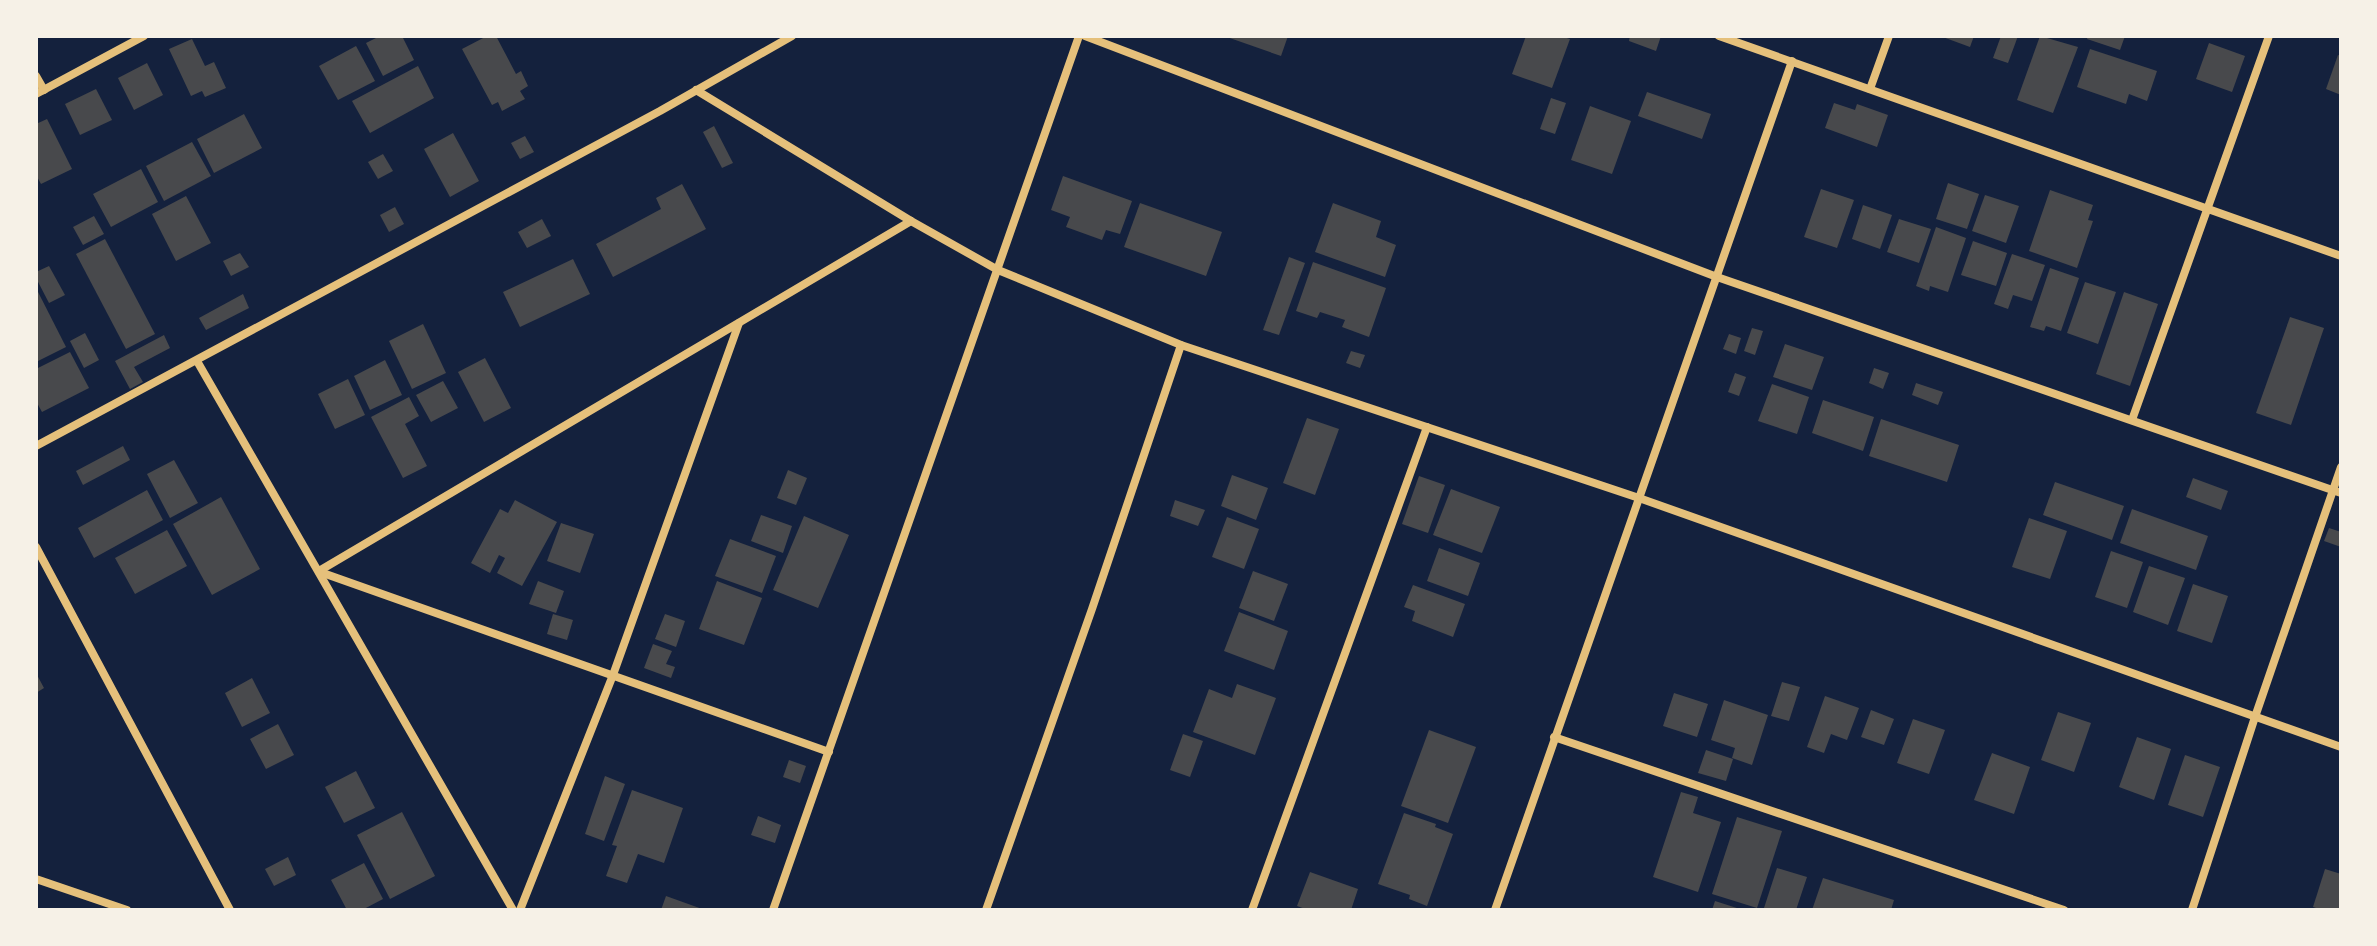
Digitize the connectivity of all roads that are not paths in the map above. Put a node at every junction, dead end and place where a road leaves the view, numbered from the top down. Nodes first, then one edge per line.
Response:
1 (144, 36) edge
2 (792, 36) edge
3 (1079, 36) edge
4 (1085, 36) edge
5 (1719, 36) edge
6 (1889, 36) edge
7 (2269, 36) edge
8 (1792, 61) junction
9 (36, 76) edge
10 (1870, 89) junction
11 (696, 90) junction
12 (40, 92) edge
13 (2207, 208) junction
14 (911, 221) junction
15 (2341, 256) edge
16 (998, 270) junction
17 (1717, 277) junction
18 (739, 323) junction
19 (1181, 345) junction
20 (197, 361) junction
21 (2132, 420) junction
22 (1427, 427) junction
23 (36, 446) edge
24 (2341, 467) edge
25 (2337, 492) edge
26 (1639, 498) junction
27 (36, 547) edge
28 (319, 571) junction
29 (613, 675) junction
30 (2255, 717) junction
31 (1554, 737) junction
32 (2341, 747) edge
33 (829, 752) junction
34 (36, 879) edge
35 (127, 910) edge
36 (230, 910) edge
37 (513, 910) edge
38 (520, 910) edge
39 (773, 910) edge
40 (986, 910) edge
41 (1252, 910) edge
42 (1495, 910) edge
43 (2064, 910) edge
44 (2192, 910) edge

1 - 12 street
2 - 11 street
3 - 16 street
4 - 17 street
5 - 8 street
6 - 10 street
7 - 13 street
8 - 10 street
8 - 17 street
9 - 12 street
10 - 13 street
11 - 14 street
11 - 20 street
13 - 15 street
13 - 21 street
14 - 16 street
14 - 18 street
16 - 19 street
16 - 33 street
17 - 21 street
17 - 26 street
18 - 28 street
18 - 29 street
19 - 22 street
19 - 40 street
20 - 23 street
20 - 28 street
21 - 25 street
22 - 26 street
22 - 41 street
24 - 25 street
25 - 30 street
26 - 30 street
26 - 31 street
27 - 36 street
28 - 29 street
28 - 37 street
29 - 33 street
29 - 38 street
30 - 32 street
30 - 44 street
31 - 42 street
31 - 43 street
33 - 39 street
34 - 35 street

